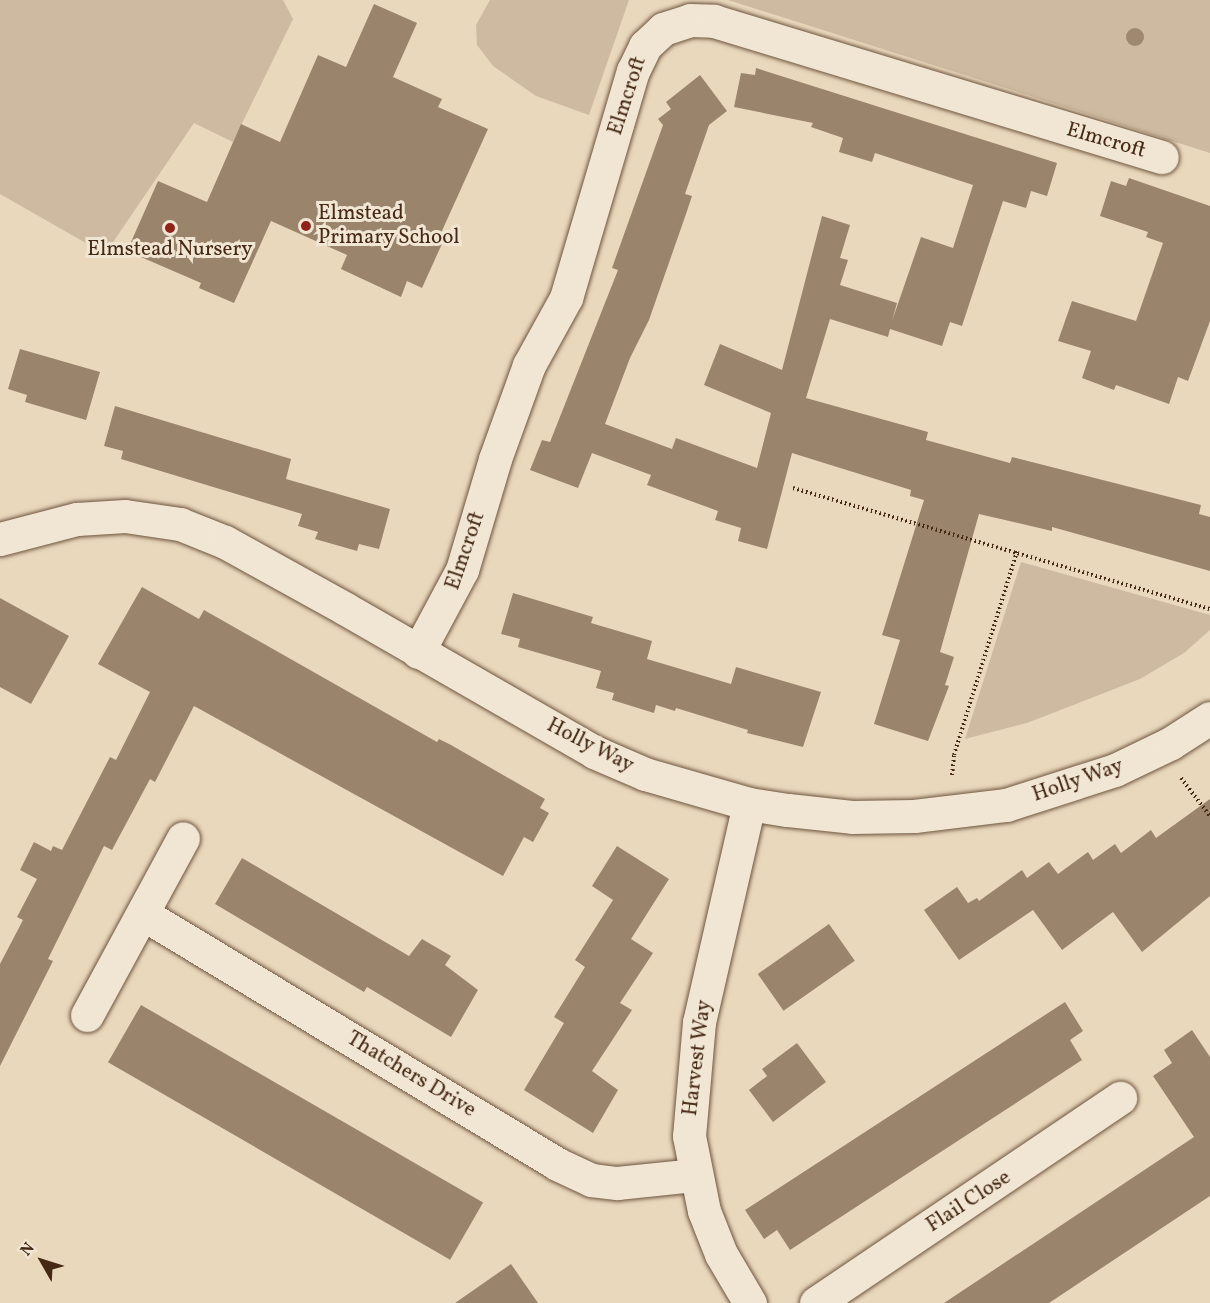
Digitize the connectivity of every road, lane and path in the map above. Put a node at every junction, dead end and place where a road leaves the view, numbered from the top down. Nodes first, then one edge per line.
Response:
1 (1162, 157) dead end
2 (793, 488) dead end
3 (0, 539) edge
4 (1017, 550) junction
5 (1210, 609) edge
6 (418, 652) junction
7 (1210, 718) edge
8 (1159, 749) junction
9 (749, 804) junction
10 (949, 811) junction
11 (1210, 816) edge
12 (183, 838) dead end
13 (143, 914) junction
14 (87, 1015) dead end
15 (1119, 1098) dead end
16 (694, 1175) junction
17 (750, 1303) edge
18 (816, 1303) edge

1 - 6 street, Elmcroft
2 - 4 path
3 - 6 street, Holly Way
4 - 5 path
4 - 10 path
6 - 9 street, Holly Way
7 - 8 street, Holly Way
8 - 10 street, Holly Way
8 - 11 path
9 - 10 street, Holly Way
9 - 16 street, Harvest Way
12 - 13 street
13 - 14 street
13 - 16 street, Thatchers Drive
15 - 18 street, Flail Close
16 - 17 street, Harvest Way

